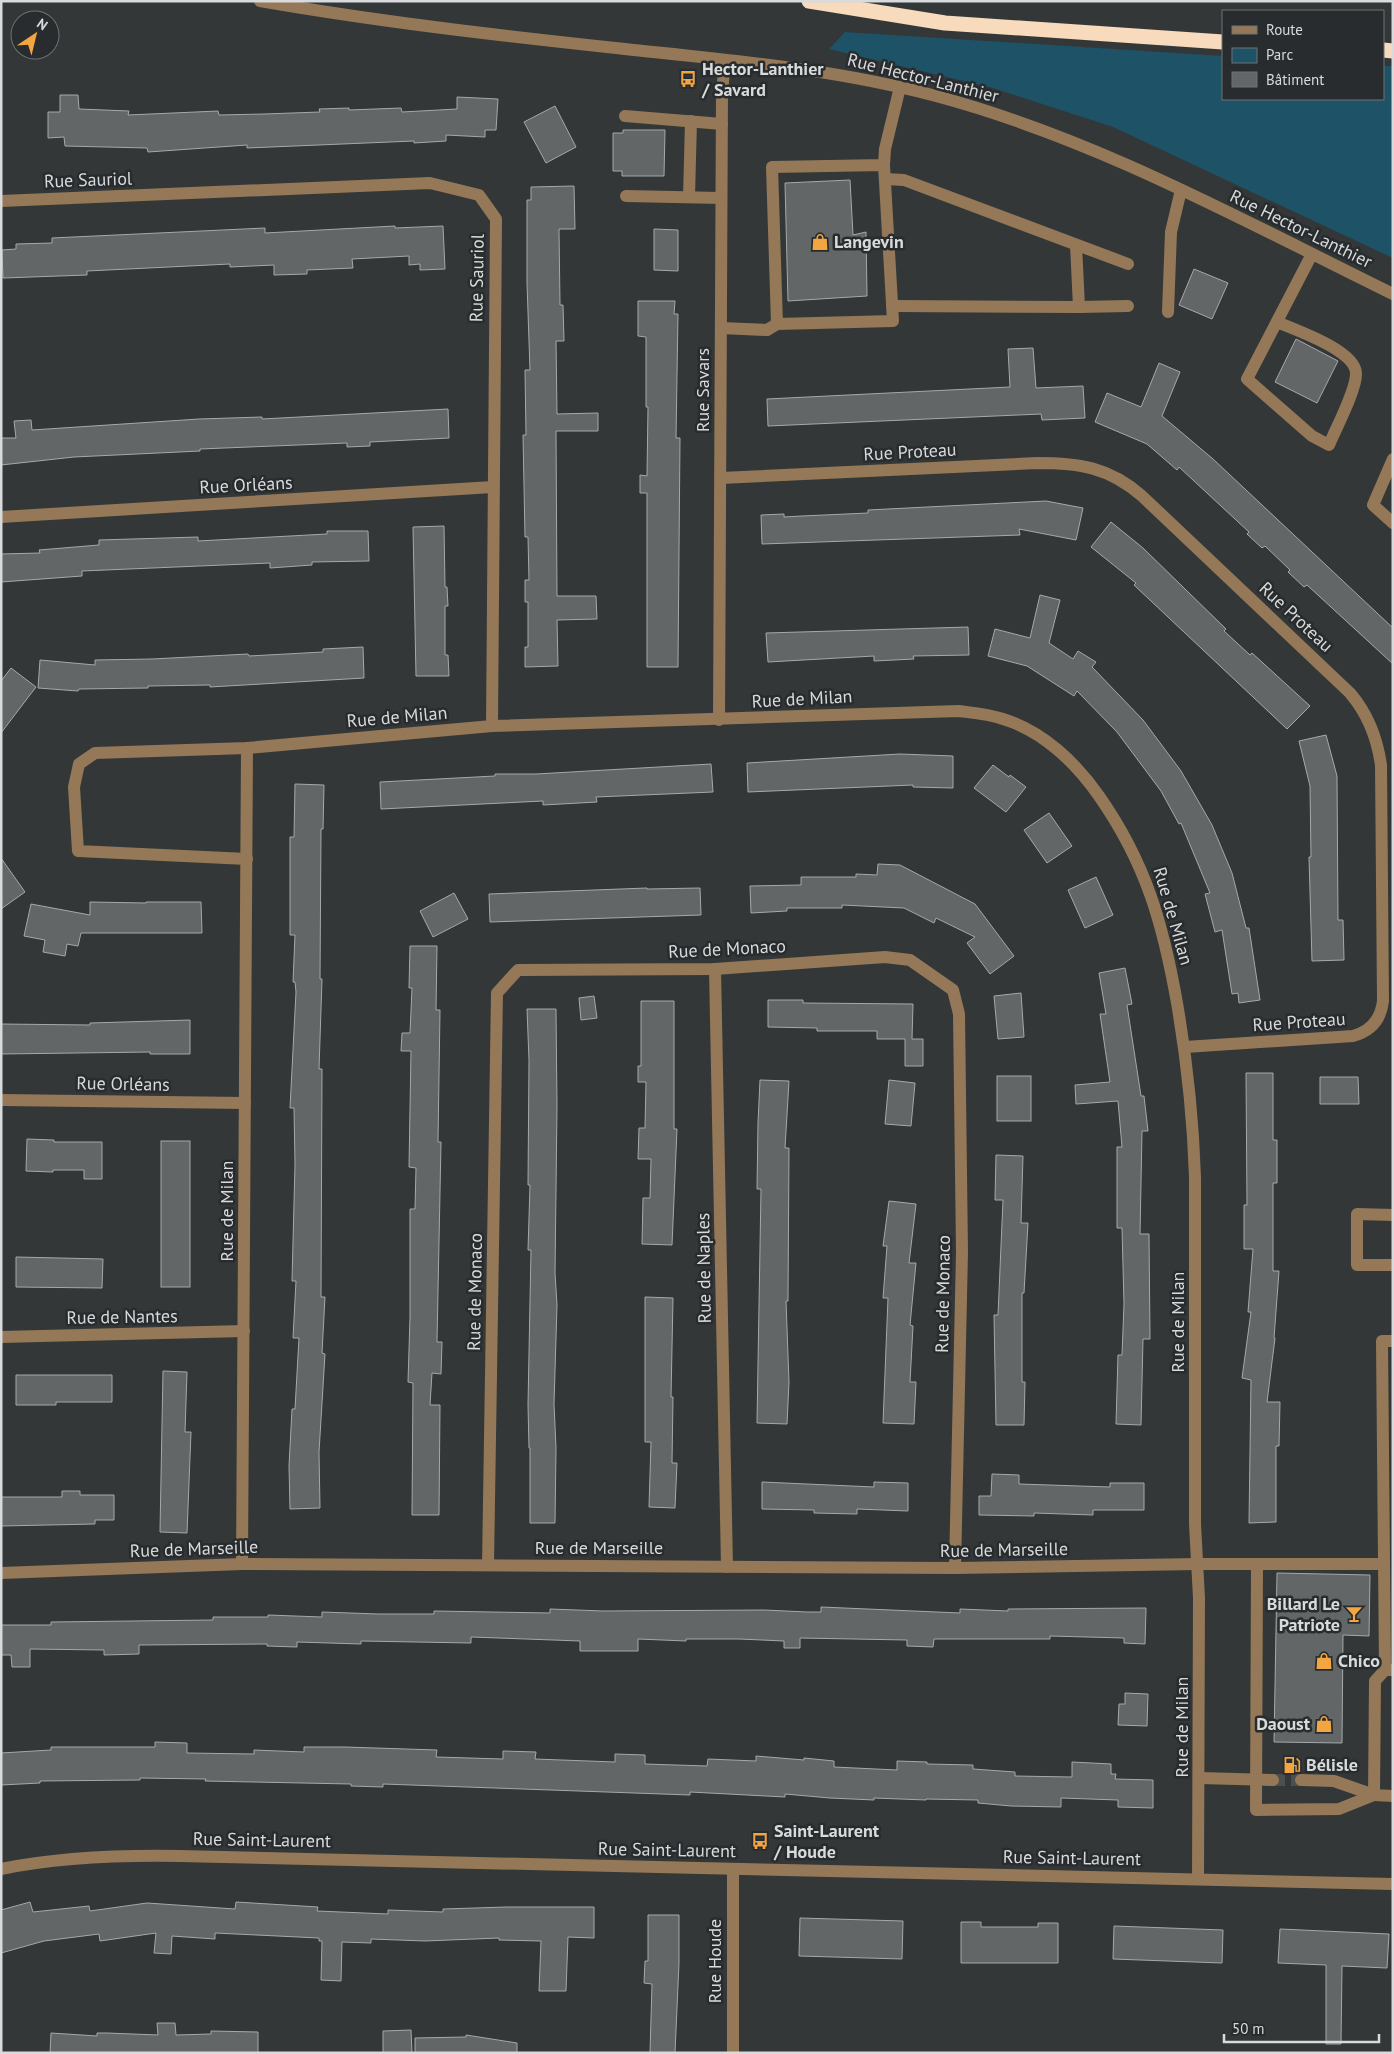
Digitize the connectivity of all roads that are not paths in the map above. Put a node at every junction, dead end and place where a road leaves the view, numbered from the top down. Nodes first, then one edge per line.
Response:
1 (260, 1) edge
2 (809, 1) edge
3 (1222, 42) edge
4 (724, 60) junction
5 (900, 88) junction
6 (625, 116) dead end
7 (691, 121) junction
8 (722, 124) junction
9 (884, 165) junction
10 (885, 179) junction
11 (1181, 190) junction
12 (626, 196) dead end
13 (689, 197) junction
14 (721, 198) junction
15 (1, 201) edge
16 (1076, 244) junction
17 (1312, 254) junction
18 (1128, 264) dead end
19 (1393, 294) edge
20 (892, 306) junction
21 (1128, 306) dead end
22 (1079, 307) junction
23 (1168, 312) dead end
24 (1277, 322) junction
25 (777, 324) junction
26 (720, 328) junction
27 (1393, 459) edge
28 (720, 478) junction
29 (493, 487) junction
30 (1, 517) edge
31 (1393, 523) edge
32 (719, 720) junction
33 (492, 726) junction
34 (247, 748) junction
35 (247, 859) junction
36 (715, 969) junction
37 (1185, 1047) junction
38 (1, 1100) edge
39 (245, 1103) junction
40 (1393, 1215) edge
41 (1393, 1265) edge
42 (244, 1331) junction
43 (1, 1337) edge
44 (1393, 1341) edge
45 (1388, 1492) edge
46 (242, 1564) junction
47 (1197, 1564) junction
48 (1257, 1564) junction
49 (1383, 1564) junction
50 (488, 1565) junction
51 (727, 1567) junction
52 (955, 1568) junction
53 (1, 1573) edge
54 (1389, 1670) edge
55 (1200, 1778) junction
56 (1256, 1779) junction
57 (1273, 1780) tunnel mouth
58 (1301, 1780) tunnel mouth
59 (1374, 1795) junction
60 (1393, 1796) edge
61 (1, 1869) edge
62 (733, 1869) junction
63 (1198, 1879) junction
64 (1393, 1884) edge
65 (733, 2053) edge

1 - 4 street, Rue Hector-Lanthier
2 - 3 highway
4 - 5 street, Rue Hector-Lanthier
4 - 8 street, Rue Savars
5 - 9 street
5 - 11 street, Rue Hector-Lanthier
6 - 7 street
7 - 8 street
7 - 13 street
8 - 14 street, Rue Savars
9 - 10 street
9 - 25 street
10 - 16 street
10 - 20 street
11 - 17 street, Rue Hector-Lanthier
11 - 23 street
12 - 13 street
13 - 14 street
14 - 26 street, Rue Savars
15 - 29 street, Rue Sauriol
16 - 18 street
16 - 22 street
17 - 19 street, Rue Hector-Lanthier
17 - 24 street
20 - 22 street
20 - 25 street
21 - 22 street
24 - 24 street
25 - 26 street
26 - 28 street, Rue Savars
27 - 31 street
28 - 32 street, Rue Savars
28 - 37 street, Rue Proteau
29 - 30 street, Rue Orléans
29 - 33 street, Rue Sauriol
32 - 33 street, Rue de Milan
32 - 37 street, Rue de Milan
33 - 34 street, Rue de Milan
34 - 35 street, Rue de Milan
34 - 35 street, Rue de Milan
35 - 39 street, Rue de Milan
36 - 50 street, Rue de Monaco
36 - 51 street, Rue de Naples
36 - 52 street, Rue de Monaco
37 - 47 street, Rue de Milan
38 - 39 street, Rue Orléans
39 - 42 street, Rue de Milan
40 - 41 street
42 - 43 street, Rue de Nantes
42 - 46 street, Rue de Milan
44 - 45 street
45 - 49 street
46 - 50 street, Rue de Marseille
46 - 53 street, Rue de Marseille
47 - 48 street, Rue de Marseille
47 - 52 street, Rue de Marseille
47 - 55 street, Rue de Milan
48 - 49 street, Rue de Marseille
48 - 56 street
49 - 54 street
50 - 51 street, Rue de Marseille
51 - 52 street, Rue de Marseille
54 - 59 street
55 - 56 street
55 - 63 street, Rue de Milan
56 - 57 street
56 - 59 street
58 - 59 street
59 - 60 street
61 - 62 street, Rue Saint-Laurent
62 - 63 street, Rue Saint-Laurent
62 - 65 street, Rue Houde
63 - 64 street, Rue Saint-Laurent

